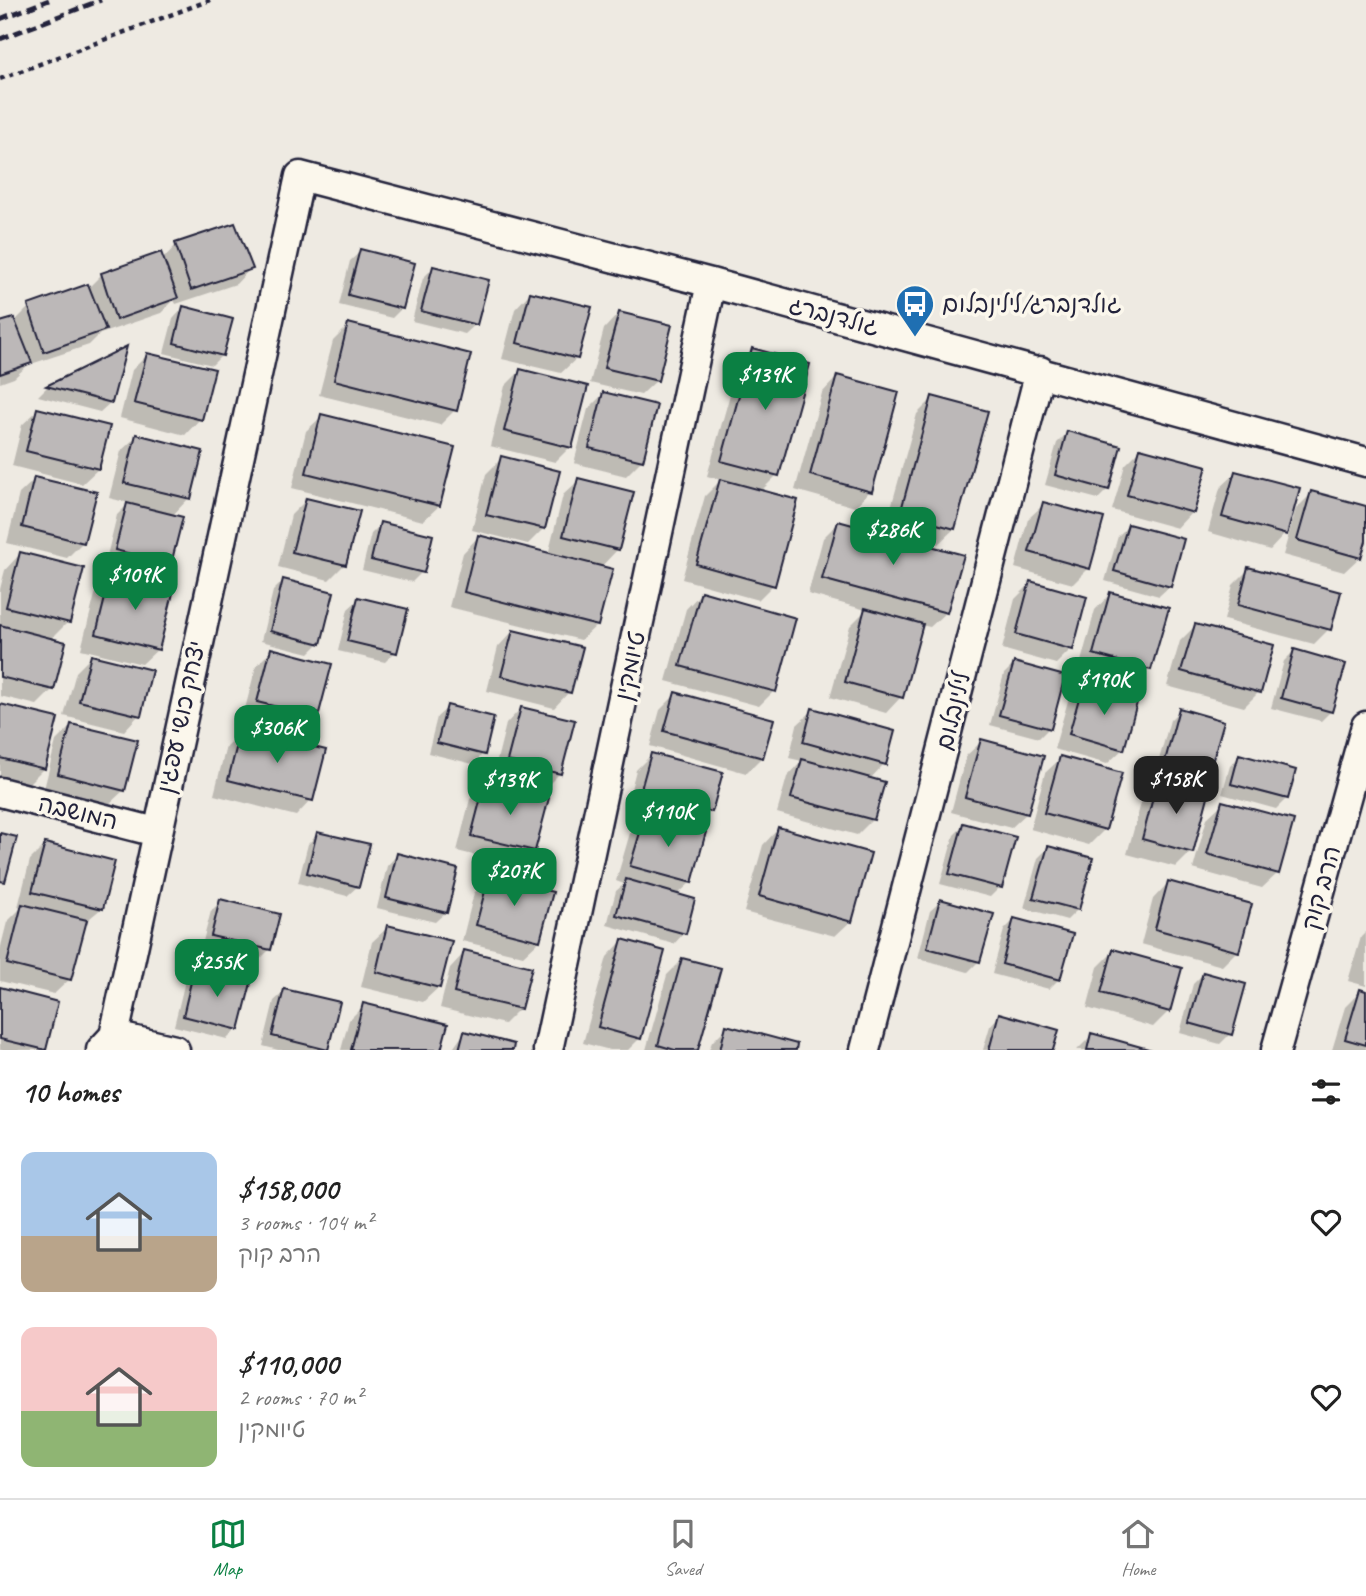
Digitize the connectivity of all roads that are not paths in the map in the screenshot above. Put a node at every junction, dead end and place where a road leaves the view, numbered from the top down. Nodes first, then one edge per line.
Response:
1 (300, 176) joint
2 (711, 283) junction
3 (1041, 371) junction
4 (1366, 462) edge
5 (1366, 726) edge
6 (0, 792) edge
7 (156, 832) junction
8 (109, 1045) edge
9 (175, 1050) edge
10 (548, 1050) edge
11 (865, 1050) edge
12 (1276, 1050) edge

1 - 2 street, גולדנברג
1 - 7 street, יצחק כושי עפגין
2 - 3 street, גולדנברג
2 - 10 street, טיומקין
3 - 4 street, גולדנברג
3 - 11 street, לילינבלום
5 - 12 street, הרב קוק
6 - 7 street, המושבה
7 - 8 street, יצחק כושי עפגין
8 - 9 street

